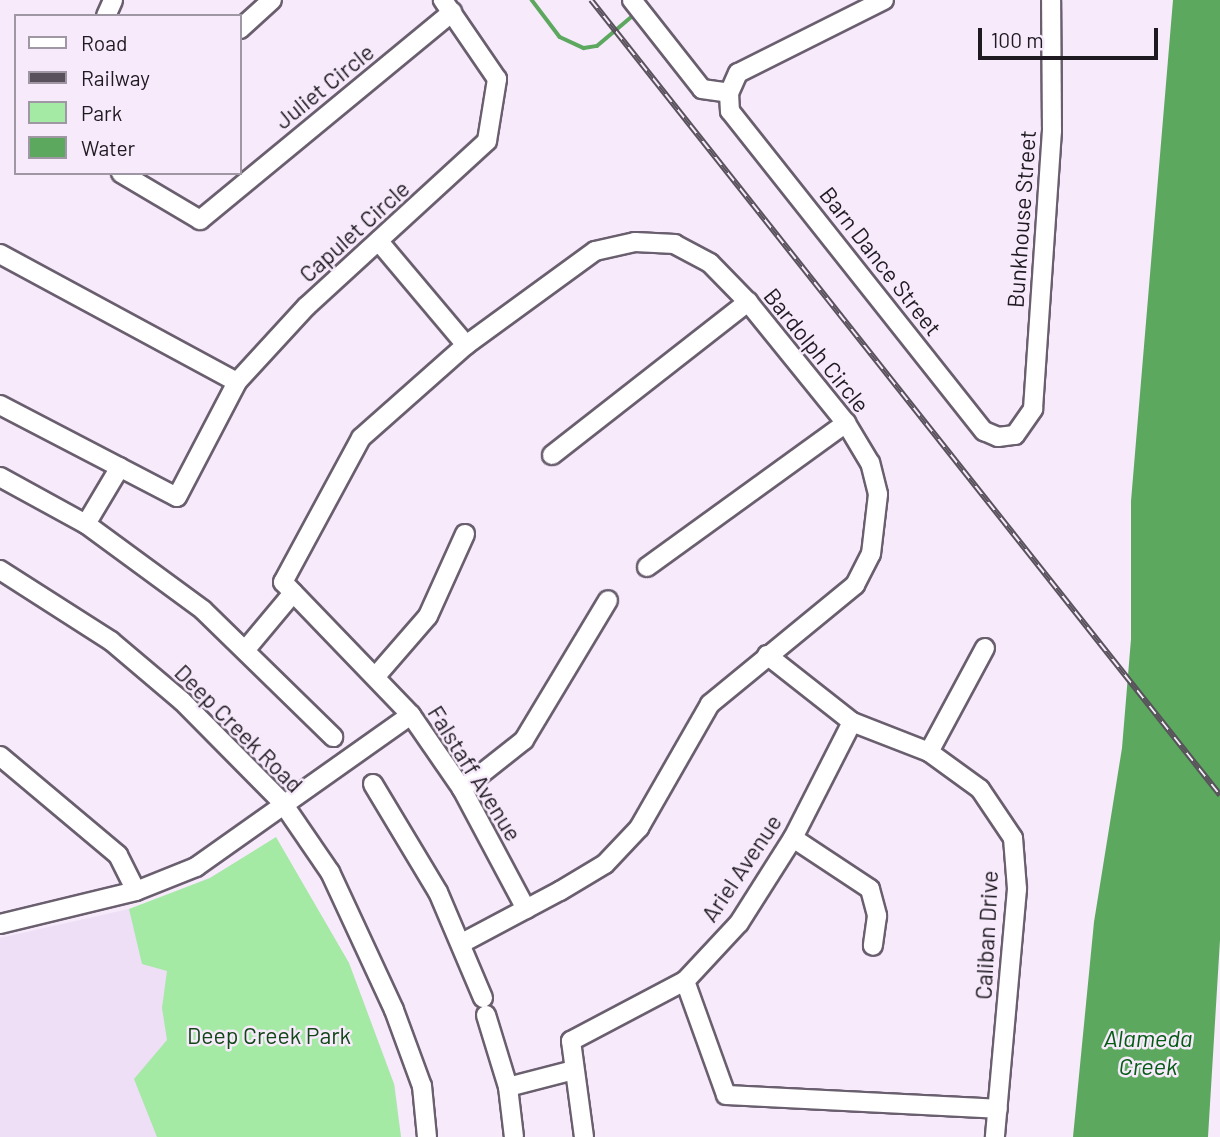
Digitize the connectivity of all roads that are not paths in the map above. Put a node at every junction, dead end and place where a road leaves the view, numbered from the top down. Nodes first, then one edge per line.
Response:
1 (272, 0) edge
2 (632, 0) edge
3 (884, 0) edge
4 (1051, 0) edge
5 (862, 5) edge
6 (447, 6) edge
7 (242, 27) edge
8 (729, 93) junction
9 (124, 175) edge
10 (381, 244) junction
11 (0, 254) edge
12 (748, 302) junction
13 (466, 345) junction
14 (237, 382) junction
15 (0, 405) edge
16 (846, 423) junction
17 (1015, 435) joint
18 (552, 456) dead end
19 (120, 467) junction
20 (0, 477) edge
21 (86, 524) junction
22 (465, 534) dead end
23 (647, 567) dead end
24 (0, 570) edge
25 (288, 587) junction
26 (607, 600) dead end
27 (247, 648) junction
28 (985, 648) dead end
29 (767, 655) junction
30 (376, 676) junction
31 (411, 715) junction
32 (852, 722) junction
33 (333, 737) dead end
34 (929, 752) junction
35 (0, 756) edge
36 (373, 784) dead end
37 (462, 789) junction
38 (282, 802) junction
39 (793, 838) junction
40 (136, 891) junction
41 (526, 909) junction
42 (0, 925) edge
43 (462, 943) junction
44 (873, 946) dead end
45 (685, 981) junction
46 (570, 1071) junction
47 (508, 1087) junction
48 (998, 1109) junction
49 (427, 1137) edge
50 (514, 1137) edge
51 (584, 1137) edge
52 (995, 1137) edge

1 - 7 street
2 - 8 street
3 - 5 street
4 - 17 street, Bunkhouse Street
5 - 8 street
6 - 9 street, Juliet Circle
6 - 10 street, Capulet Circle
8 - 17 street, Barn Dance Street
10 - 13 street
10 - 14 street, Capulet Circle
11 - 14 street
12 - 13 street, Bardolph Circle
12 - 16 street, Bardolph Circle
12 - 18 street
13 - 25 street, Bardolph Circle
14 - 19 street, Capulet Circle
15 - 19 street
16 - 23 street
16 - 29 street, Bardolph Circle
19 - 21 street
20 - 21 street
21 - 27 street
22 - 30 street
24 - 38 street, Deep Creek Road
25 - 27 street, Bardolph Circle
25 - 30 street, Falstaff Avenue
26 - 37 street
27 - 33 street
28 - 34 street
29 - 32 street, Caliban Drive
29 - 41 street, Bardolph Circle
30 - 31 street, Falstaff Avenue
31 - 37 street, Falstaff Avenue
31 - 38 street
32 - 34 street, Caliban Drive
32 - 39 street, Ariel Avenue
34 - 48 street, Caliban Drive
35 - 40 street
36 - 43 street
37 - 41 street, Falstaff Avenue
38 - 40 street
38 - 49 street, Deep Creek Road
39 - 44 street
39 - 45 street, Ariel Avenue
40 - 42 street
41 - 43 street, Bardolph Circle
43 - 47 street
45 - 46 street, Ariel Avenue
45 - 48 street
46 - 47 street
46 - 51 street, Ariel Avenue
47 - 50 street
48 - 52 street, Caliban Drive

